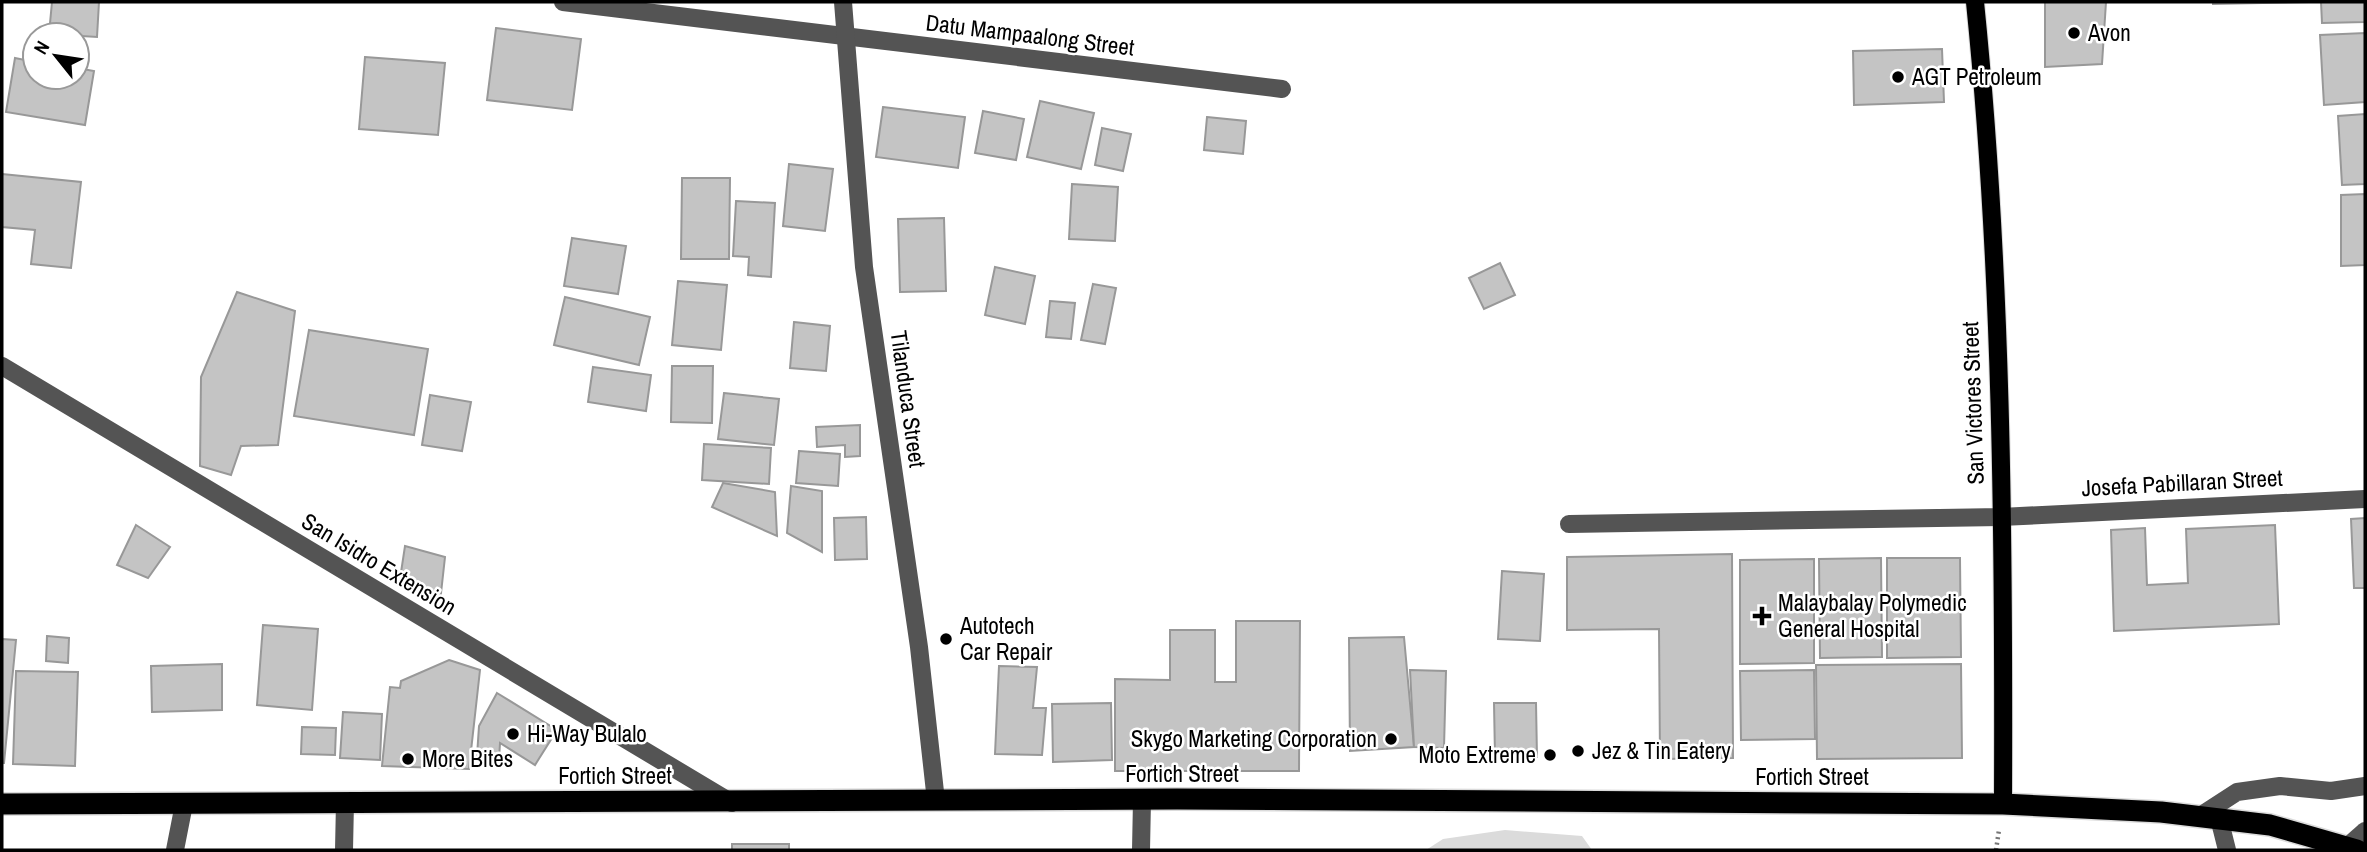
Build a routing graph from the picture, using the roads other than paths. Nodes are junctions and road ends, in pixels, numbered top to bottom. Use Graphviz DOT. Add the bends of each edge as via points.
graph roads {
  1 [pos="563,2"];
  2 [pos="843,2"];
  3 [pos="1975,2"];
  4 [pos="846,38"];
  5 [pos="1282,89"];
  6 [pos="2,366"];
  7 [pos="2365,499"];
  8 [pos="2001,517"];
  9 [pos="1569,524"];
  10 [pos="2365,786"];
  11 [pos="1142,800"];
  12 [pos="936,801"];
  13 [pos="345,802"];
  14 [pos="732,803"];
  15 [pos="2,804"];
  16 [pos="184,804"];
  17 [pos="2003,804"];
  18 [pos="2210,817"];
  19 [pos="2365,831"];
  20 [pos="2352,848"];
  21 [pos="175,850"];
  22 [pos="344,850"];
  23 [pos="1141,850"];
  24 [pos="2227,850"];
  1 -- 4 [label="street, Datu Mampaalong Street"];
  2 -- 4 [label="street, Tilanduca Street"];
  3 -- 8 [label="main road, San Victores Street" via="1986,115"];
  4 -- 5 [label="street, Datu Mampaalong Street"];
  4 -- 12 [label="street, Tilanduca Street" via="864,267 919,648"];
  6 -- 14 [label="street, San Isidro Extension"];
  7 -- 8 [label="street, Josefa Pabillaran Street"];
  8 -- 9 [label="street, Josefa Pabillaran Street"];
  8 -- 17 [label="main road, San Victores Street"];
  10 -- 18 [label="street" via="2331,791 2280,786 2237,792"];
  11 -- 12 [label="highway, Fortich Street"];
  11 -- 17 [label="highway, Fortich Street"];
  11 -- 23 [label="street"];
  12 -- 14 [label="highway, Fortich Street"];
  13 -- 14 [label="highway, Fortich Street"];
  13 -- 16 [label="highway, Fortich Street"];
  13 -- 22 [label="street"];
  15 -- 16 [label="highway, Fortich Street"];
  16 -- 21 [label="street"];
  17 -- 18 [label="highway, Fortich Street"];
  18 -- 20 [label="highway, Fortich Street" via="2270,825"];
  18 -- 24 [label="street"];
  19 -- 20 [label="street"];
}
